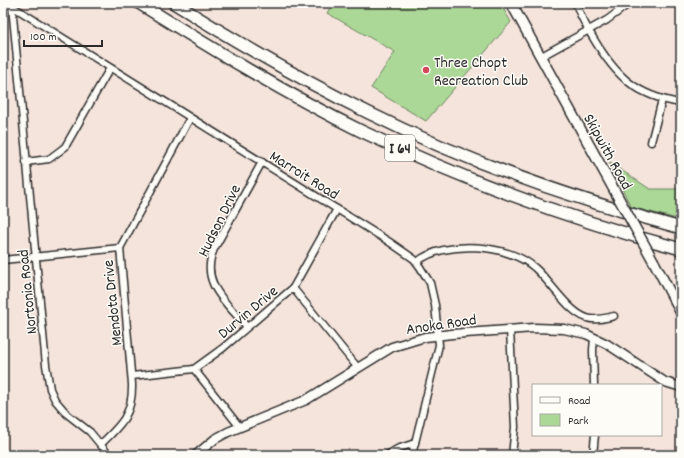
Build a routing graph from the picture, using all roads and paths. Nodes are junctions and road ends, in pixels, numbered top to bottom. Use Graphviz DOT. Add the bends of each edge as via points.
graph roads {
  1 [pos="139,3"];
  2 [pos="174,3"];
  3 [pos="511,3"];
  4 [pos="576,3"];
  5 [pos="630,3"];
  6 [pos="9,5"];
  7 [pos="589,30"];
  8 [pos="540,56"];
  9 [pos="110,68"];
  10 [pos="662,100"];
  11 [pos="681,103"];
  12 [pos="190,118"];
  13 [pos="650,142"];
  14 [pos="26,162"];
  15 [pos="262,162"];
  16 [pos="337,209"];
  17 [pos="681,228"];
  18 [pos="120,248"];
  19 [pos="681,249"];
  20 [pos="36,257"];
  21 [pos="3,260"];
  22 [pos="417,262"];
  23 [pos="294,288"];
  24 [pos="681,313"];
  25 [pos="614,316"];
  26 [pos="247,327"];
  27 [pos="510,330"];
  28 [pos="437,335"];
  29 [pos="594,338"];
  30 [pos="358,368"];
  31 [pos="194,369"];
  32 [pos="132,376"];
  33 [pos="594,384"];
  34 [pos="681,387"];
  35 [pos="239,426"];
  36 [pos="595,436"];
  37 [pos="415,443"];
  38 [pos="101,444"];
  39 [pos="110,455"];
  40 [pos="196,455"];
  41 [pos="388,455"];
  42 [pos="412,455"];
  43 [pos="512,455"];
  44 [pos="593,455"];
  1 -- 19 [label="highway, I 64" via="265,80 380,140 464,177 521,198 604,227"];
  2 -- 17 [label="highway, I 64" via="286,70 394,125 471,159 548,188 610,209"];
  3 -- 8 [label="main road, Skipwith Road"];
  4 -- 7 [label="street"];
  5 -- 7 [label="street"];
  6 -- 9 [label="street, Marroit Road"];
  6 -- 14 [label="street, Nortonia Road"];
  7 -- 8 [label="street"];
  7 -- 10 [label="street" via="619,75 636,88"];
  8 -- 24 [label="main road, Skipwith Road, bridge"];
  9 -- 12 [label="street, Marroit Road"];
  9 -- 14 [label="street" via="65,147 49,159"];
  10 -- 11 [label="street"];
  10 -- 13 [label="street"];
  12 -- 15 [label="street, Marroit Road"];
  12 -- 18 [label="street, Mendota Drive"];
  14 -- 20 [label="street, Nortonia Road"];
  15 -- 16 [label="street, Marroit Road"];
  15 -- 26 [label="street, Hudson Drive" via="214,249 209,264 213,285"];
  16 -- 22 [label="street, Marroit Road"];
  16 -- 23 [label="street, Durvin Drive"];
  18 -- 20 [label="street"];
  18 -- 32 [label="street, Mendota Drive"];
  20 -- 21 [label="street"];
  20 -- 38 [label="street, Nortonia Road" via="50,389 61,408"];
  22 -- 25 [label="street" via="430,254 456,247 514,255 535,268 580,315 592,319"];
  22 -- 28 [label="street, Marroit Road" via="434,295"];
  23 -- 26 [label="street, Durvin Drive"];
  23 -- 30 [label="street"];
  26 -- 31 [label="street, Durvin Drive"];
  27 -- 28 [label="street, Anoka Road"];
  27 -- 29 [label="street, Anoka Road" via="564,329"];
  27 -- 43 [label="street" via="515,427"];
  28 -- 30 [label="street, Anoka Road" via="403,342 385,350"];
  28 -- 37 [label="street, Marroit Road" via="439,345"];
  29 -- 33 [label="street"];
  29 -- 34 [label="street, Anoka Road" via="664,382"];
  30 -- 35 [label="street, Anoka Road" via="306,400"];
  31 -- 32 [label="street"];
  31 -- 35 [label="street"];
  32 -- 38 [label="street, Mendota Drive" via="132,400 128,413"];
  35 -- 40 [label="street, Anoka Road" via="215,439"];
  36 -- 44 [label="street"];
  37 -- 41 [label="street"];
  37 -- 42 [label="street, Marroit Road"];
  38 -- 39 [label="street, Nortonia Road"];
}
